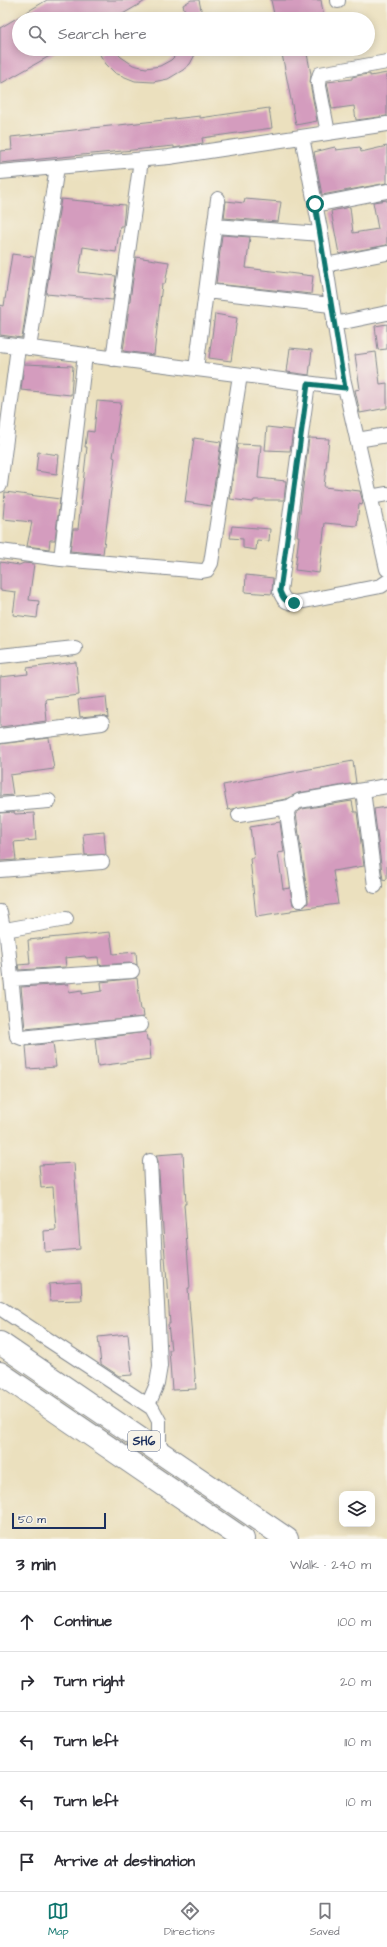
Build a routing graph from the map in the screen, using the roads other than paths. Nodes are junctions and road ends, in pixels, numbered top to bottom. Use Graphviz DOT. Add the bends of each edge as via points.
graph roads {
  1 [pos="387,62"];
  2 [pos="387,124"];
  3 [pos="328,133"];
  4 [pos="302,137"];
  5 [pos="141,160"];
  6 [pos="57,167"];
  7 [pos="0,172"];
  8 [pos="387,191"];
  9 [pos="218,199"];
  10 [pos="315,204"];
  11 [pos="215,226"];
  12 [pos="321,234"];
  13 [pos="387,253"];
  14 [pos="325,265"];
  15 [pos="206,291"];
  16 [pos="331,305"];
  17 [pos="387,314"];
  18 [pos="334,324"];
  19 [pos="0,344"];
  20 [pos="23,347"];
  21 [pos="85,355"];
  22 [pos="113,359"];
  23 [pos="196,369"];
  24 [pos="240,375"];
  25 [pos="308,384"];
  26 [pos="345,388"];
  27 [pos="387,435"];
  28 [pos="357,440"];
  29 [pos="0,486"];
  30 [pos="387,494"];
  31 [pos="370,497"];
  32 [pos="0,551"];
  33 [pos="385,551"];
  34 [pos="61,559"];
  35 [pos="387,569"];
  36 [pos="387,582"];
  37 [pos="75,648"];
  38 [pos="0,656"];
  39 [pos="102,723"];
  40 [pos="0,736"];
  41 [pos="387,786"];
  42 [pos="363,790"];
  43 [pos="49,800"];
  44 [pos="0,805"];
  45 [pos="289,807"];
  46 [pos="239,815"];
  47 [pos="102,862"];
  48 [pos="0,870"];
  49 [pos="375,886"];
  50 [pos="300,900"];
  51 [pos="0,912"];
  52 [pos="66,919"];
  53 [pos="5,930"];
  54 [pos="132,971"];
  55 [pos="11,979"];
  56 [pos="141,1025"];
  57 [pos="150,1161"];
  58 [pos="0,1308"];
  59 [pos="0,1344"];
  60 [pos="0,1373"];
  61 [pos="148,1405"];
  62 [pos="159,1452"];
  63 [pos="243,1539"];
  64 [pos="287,1539"];
  1 -- 3 [label="street" via="320,74 318,81"];
  2 -- 3 [label="street"];
  3 -- 4 [label="street"];
  4 -- 5 [label="street"];
  4 -- 10 [label="street"];
  5 -- 6 [label="street"];
  5 -- 22 [label="street"];
  6 -- 7 [label="street"];
  6 -- 20 [label="street"];
  8 -- 10 [label="street"];
  9 -- 11 [label="street"];
  10 -- 12 [label="street"];
  11 -- 12 [label="street"];
  11 -- 15 [label="street"];
  12 -- 14 [label="street"];
  13 -- 14 [label="street"];
  14 -- 16 [label="street"];
  15 -- 16 [label="street"];
  15 -- 23 [label="street"];
  16 -- 18 [label="street"];
  17 -- 18 [label="street"];
  18 -- 26 [label="street"];
  19 -- 20 [label="street"];
  20 -- 21 [label="street"];
  20 -- 29 [label="street"];
  21 -- 22 [label="street"];
  21 -- 34 [label="street"];
  22 -- 23 [label="street"];
  23 -- 24 [label="street"];
  24 -- 25 [label="street"];
  24 -- 34 [label="street" via="210,567 202,571"];
  25 -- 26 [label="street"];
  25 -- 36 [label="street" via="280,591 282,598 294,603 381,586"];
  26 -- 28 [label="street"];
  27 -- 28 [label="street"];
  28 -- 31 [label="street"];
  30 -- 31 [label="street"];
  31 -- 33 [label="street"];
  32 -- 34 [label="street"];
  33 -- 35 [label="street"];
  37 -- 38 [label="street"];
  39 -- 40 [label="street"];
  41 -- 42 [label="street"];
  42 -- 45 [label="street" via="299,801"];
  42 -- 49 [label="street"];
  43 -- 44 [label="street"];
  45 -- 46 [label="street"];
  45 -- 50 [label="street" via="287,813"];
  47 -- 48 [label="street"];
  51 -- 53 [label="street"];
  52 -- 53 [label="street"];
  53 -- 55 [label="street" via="8,936"];
  54 -- 55 [label="street"];
  55 -- 56 [label="street" via="16,1034 19,1038"];
  57 -- 61 [label="street" via="160,1366 157,1384"];
  58 -- 61 [label="street"];
  59 -- 62 [label="main road, SH6"];
  60 -- 63 [label="main road, SH6"];
  61 -- 62 [label="street" via="159,1420"];
  62 -- 64 [label="main road, SH6"];
}
